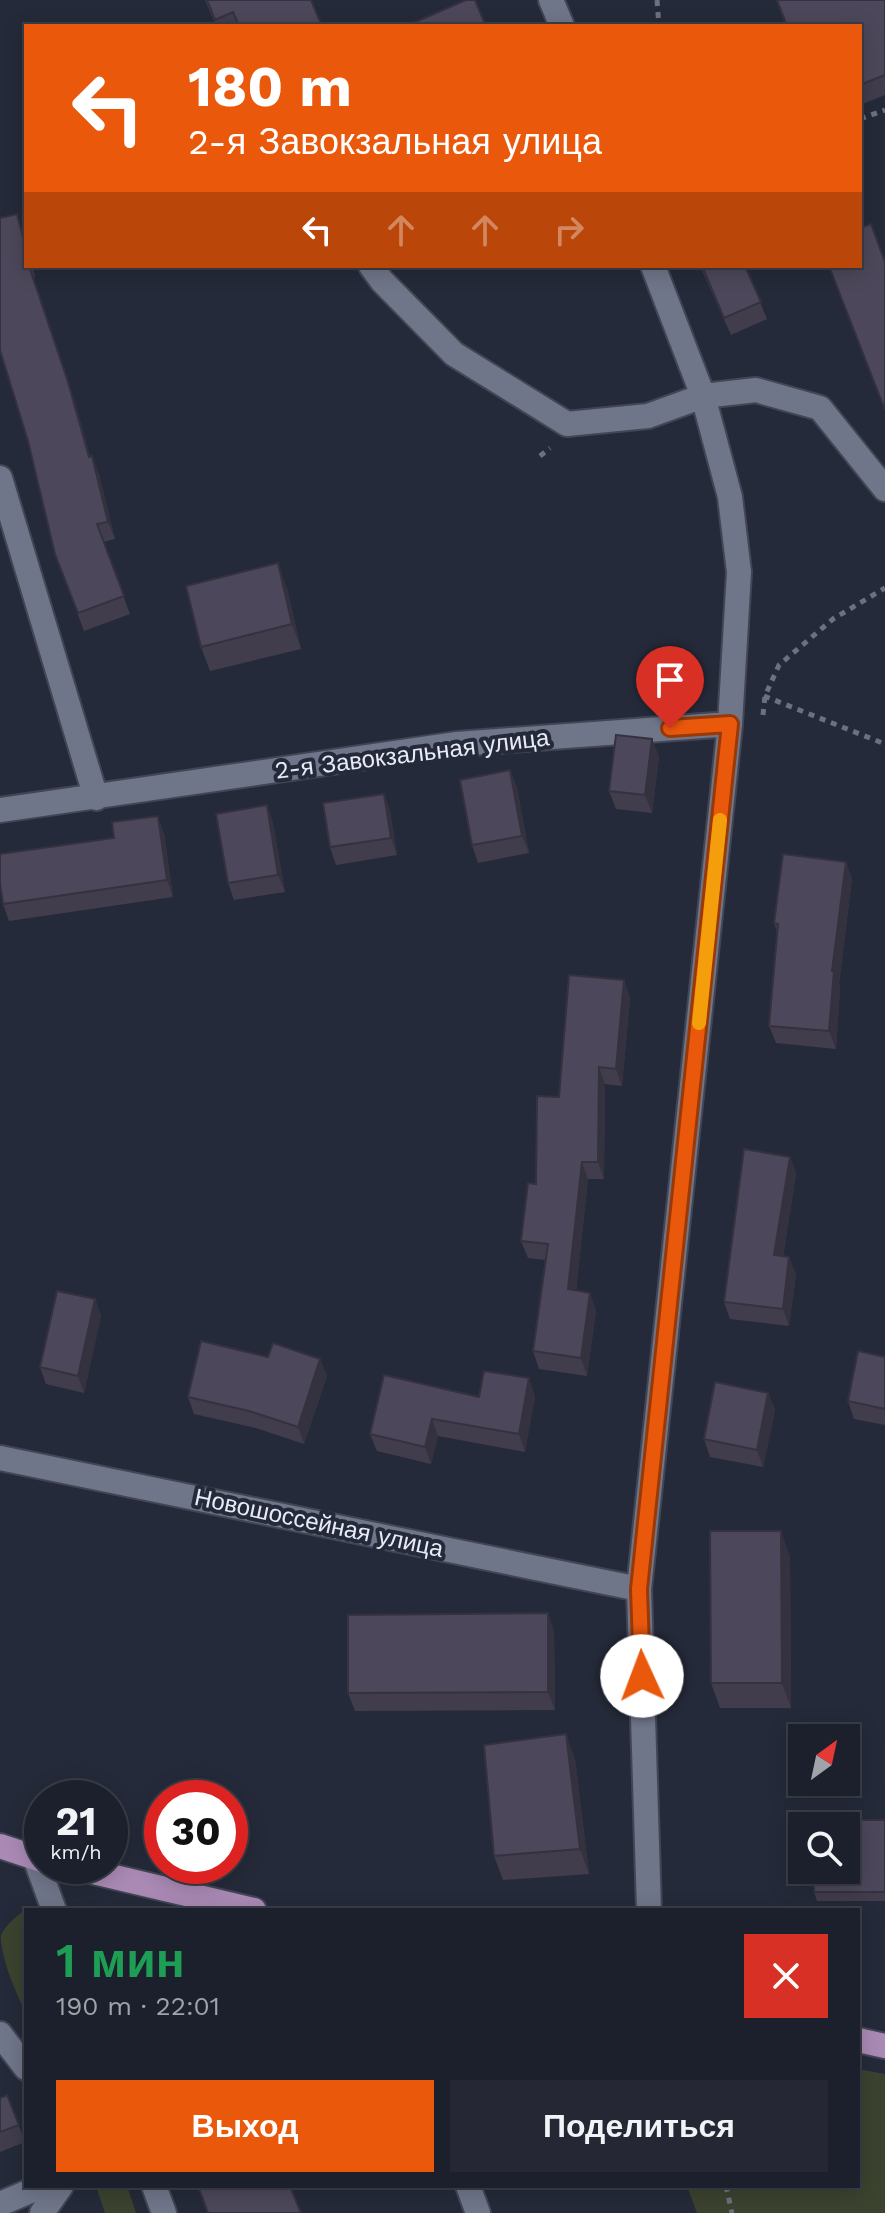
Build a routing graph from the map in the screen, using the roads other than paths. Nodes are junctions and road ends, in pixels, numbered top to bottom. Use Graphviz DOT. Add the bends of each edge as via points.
graph roads {
  1 [pos="551,0"];
  2 [pos="561,24"];
  3 [pos="372,268"];
  4 [pos="654,268"];
  5 [pos="703,396"];
  6 [pos="0,478"];
  7 [pos="885,489"];
  8 [pos="730,724"];
  9 [pos="96,798"];
  10 [pos="0,810"];
  11 [pos="0,1458"];
  12 [pos="639,1589"];
  13 [pos="0,1846"];
  14 [pos="24,1854"];
  15 [pos="128,1880"];
  16 [pos="46,1884"];
  17 [pos="53,1908"];
  18 [pos="246,1908"];
  19 [pos="649,1908"];
  20 [pos="0,2034"];
  21 [pos="860,2040"];
  22 [pos="885,2046"];
  23 [pos="24,2065"];
  24 [pos="37,2188"];
  25 [pos="60,2188"];
  26 [pos="155,2188"];
  27 [pos="469,2188"];
  28 [pos="0,2204"];
  29 [pos="42,2213"];
  30 [pos="164,2213"];
  31 [pos="478,2213"];
  1 -- 2 [label="street"];
  3 -- 5 [label="street" via="454,354 567,424 648,416"];
  4 -- 5 [label="street"];
  5 -- 7 [label="street" via="756,390 820,408"];
  5 -- 8 [label="street" via="730,497 739,572"];
  6 -- 9 [label="street"];
  8 -- 9 [label="street, 2-я Завокзальная улица" via="457,744"];
  8 -- 12 [label="street"];
  9 -- 10 [label="street, 2-я Завокзальная улица"];
  11 -- 12 [label="street, Новошоссейная улица"];
  12 -- 19 [label="street"];
  13 -- 14 [label="main road"];
  15 -- 18 [label="main road"];
  16 -- 17 [label="street"];
  20 -- 23 [label="street"];
  21 -- 22 [label="main road"];
  24 -- 28 [label="street"];
  25 -- 29 [label="street"];
  26 -- 30 [label="street"];
  27 -- 31 [label="street"];
}
